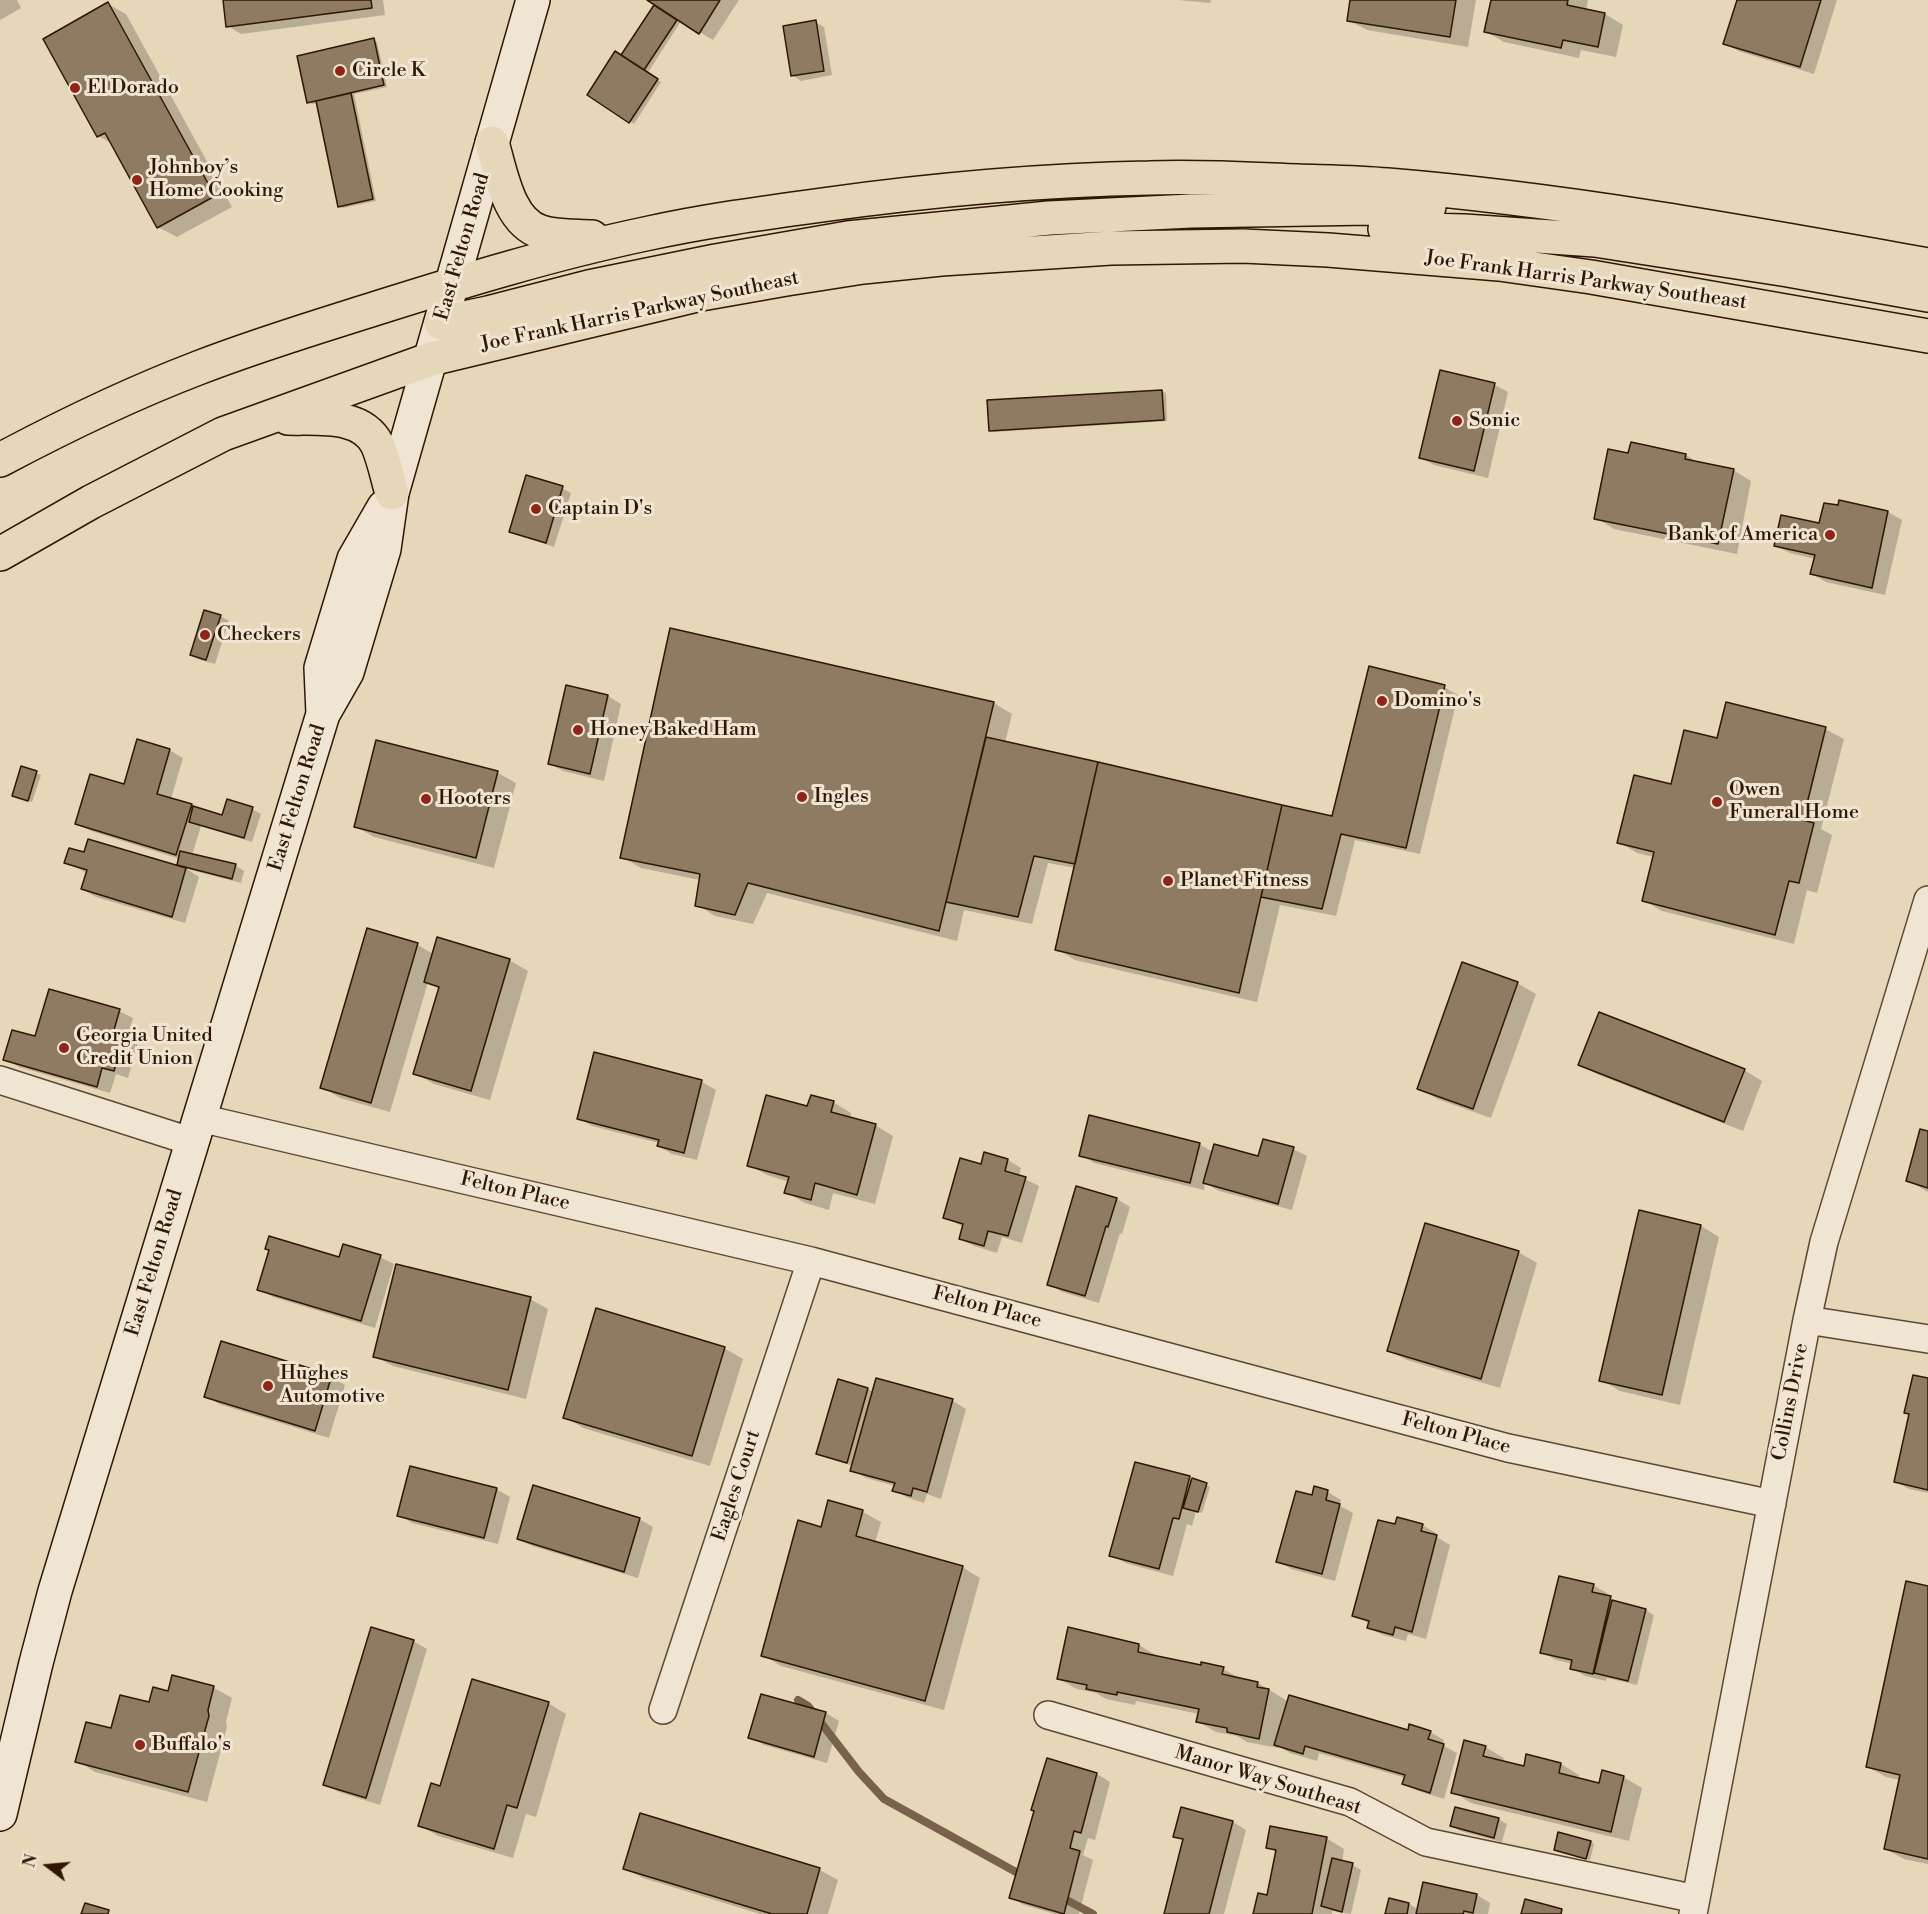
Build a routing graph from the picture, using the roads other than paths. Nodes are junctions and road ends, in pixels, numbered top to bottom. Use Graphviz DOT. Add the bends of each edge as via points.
graph roads {
  1 [pos="533,0"];
  2 [pos="492,143"];
  3 [pos="1450,191"];
  4 [pos="621,240"];
  5 [pos="1288,248"];
  6 [pos="1928,265"];
  7 [pos="452,284"];
  8 [pos="1928,295"];
  9 [pos="441,323"];
  10 [pos="1925,337"];
  11 [pos="431,359"];
  12 [pos="272,417"];
  13 [pos="0,460"];
  14 [pos="392,493"];
  15 [pos="0,554"];
  16 [pos="1928,900"];
  17 [pos="0,1080"];
  18 [pos="197,1130"];
  19 [pos="811,1261"];
  20 [pos="1807,1320"];
  21 [pos="1928,1339"];
  22 [pos="1772,1504"];
  23 [pos="663,1710"];
  24 [pos="1048,1715"];
  25 [pos="0,1814"];
  26 [pos="1695,1906"];
  1 -- 2 [label="street, East Felton Road"];
  2 -- 4 [label="main road" via="512,204 528,225 553,235"];
  2 -- 7 [label="street, East Felton Road"];
  3 -- 4 [label="main road" via="1384,184 1235,178 1150,177 1010,185 896,194"];
  3 -- 6 [label="main road" via="1714,227"];
  3 -- 9 [label="main road" via="1439,207 1049,218 848,238 601,284"];
  4 -- 7 [label="main road"];
  5 -- 8 [label="main road" via="1325,234 1357,229 1532,234 1637,245"];
  5 -- 10 [label="main road, Joe Frank Harris Parkway Southeast" via="1499,264 1684,292"];
  5 -- 11 [label="main road, Joe Frank Harris Parkway Southeast" via="1026,252 862,267 701,294"];
  7 -- 9 [label="street, East Felton Road"];
  7 -- 13 [label="main road" via="197,368"];
  9 -- 11 [label="street, East Felton Road"];
  11 -- 12 [label="main road, Joe Frank Harris Parkway Southeast"];
  11 -- 14 [label="street, East Felton Road"];
  12 -- 14 [label="main road" via="334,420 363,427 378,446"];
  12 -- 15 [label="main road, Joe Frank Harris Parkway Southeast" via="223,434"];
  14 -- 18 [label="street, East Felton Road" via="354,559 321,668 323,714"];
  16 -- 20 [label="street, Collins Drive" via="1824,1242"];
  17 -- 18 [label="street, Felton Place"];
  18 -- 19 [label="street, Felton Place"];
  18 -- 25 [label="street, East Felton Road" via="55,1591"];
  19 -- 22 [label="street, Felton Place" via="1508,1448"];
  19 -- 23 [label="street, Eagles Court"];
  20 -- 21 [label="street"];
  20 -- 22 [label="street, Collins Drive"];
  22 -- 26 [label="street, Collins Drive"];
  24 -- 26 [label="street, Manor Way Southeast" via="1350,1802 1426,1842"];
}
